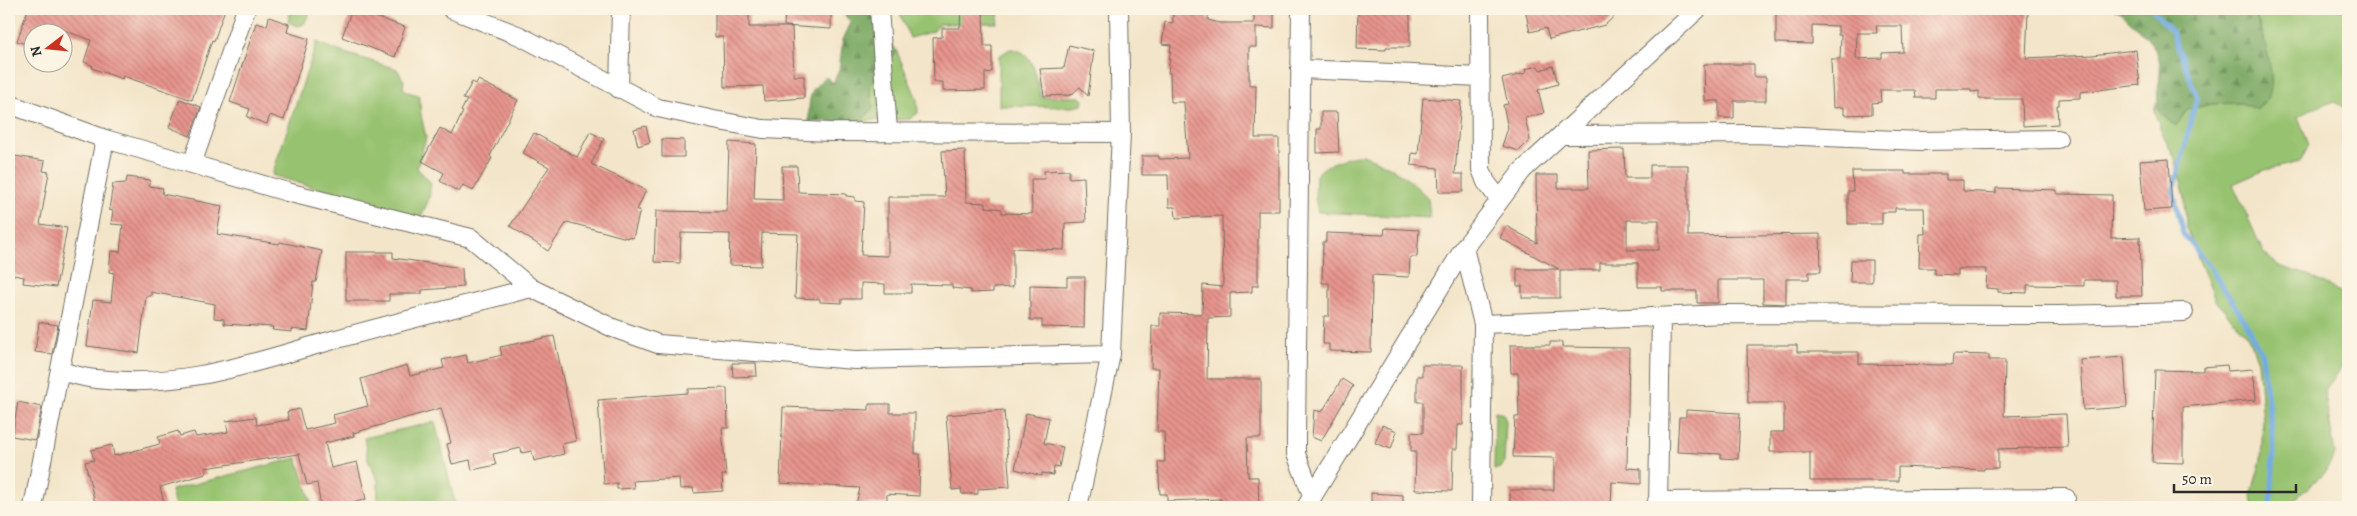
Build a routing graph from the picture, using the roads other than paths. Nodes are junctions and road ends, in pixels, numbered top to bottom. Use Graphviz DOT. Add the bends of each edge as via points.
graph roads {
  1 [pos="246,9"];
  2 [pos="451,9"];
  3 [pos="621,9"];
  4 [pos="879,9"];
  5 [pos="1119,9"];
  6 [pos="1301,9"];
  7 [pos="1480,9"];
  8 [pos="1698,9"];
  9 [pos="1300,69"];
  10 [pos="1481,77"];
  11 [pos="619,89"];
  12 [pos="9,104"];
  13 [pos="888,131"];
  14 [pos="1121,133"];
  15 [pos="1562,135"];
  16 [pos="105,139"];
  17 [pos="2058,139"];
  18 [pos="192,164"];
  19 [pos="1500,199"];
  20 [pos="1464,248"];
  21 [pos="530,288"];
  22 [pos="2184,312"];
  23 [pos="1661,317"];
  24 [pos="1483,324"];
  25 [pos="1111,354"];
  26 [pos="60,371"];
  27 [pos="2066,498"];
  28 [pos="1309,501"];
  29 [pos="1658,504"];
  30 [pos="33,507"];
  31 [pos="1078,507"];
  32 [pos="1481,507"];
  1 -- 18 [label="street"];
  2 -- 11 [label="street" via="520,36"];
  3 -- 11 [label="street"];
  4 -- 13 [label="street"];
  5 -- 14 [label="street"];
  6 -- 9 [label="street"];
  7 -- 10 [label="street"];
  8 -- 15 [label="street"];
  9 -- 10 [label="street"];
  9 -- 28 [label="street" via="1296,454"];
  10 -- 19 [label="street" via="1481,169 1486,182"];
  11 -- 13 [label="street" via="658,108 763,129"];
  12 -- 16 [label="street"];
  13 -- 14 [label="street"];
  14 -- 25 [label="street"];
  15 -- 17 [label="street" via="1755,134 1921,141"];
  15 -- 19 [label="street" via="1522,172"];
  16 -- 18 [label="street"];
  16 -- 26 [label="street"];
  18 -- 21 [label="street" via="287,192 471,238"];
  19 -- 20 [label="street"];
  20 -- 24 [label="street"];
  20 -- 28 [label="street"];
  21 -- 25 [label="street" via="613,328 658,344 855,360"];
  21 -- 26 [label="street" via="195,378 95,379"];
  22 -- 23 [label="street"];
  23 -- 24 [label="street"];
  23 -- 29 [label="street"];
  24 -- 32 [label="street"];
  25 -- 31 [label="street"];
  26 -- 30 [label="street"];
  27 -- 29 [label="street"];
}
